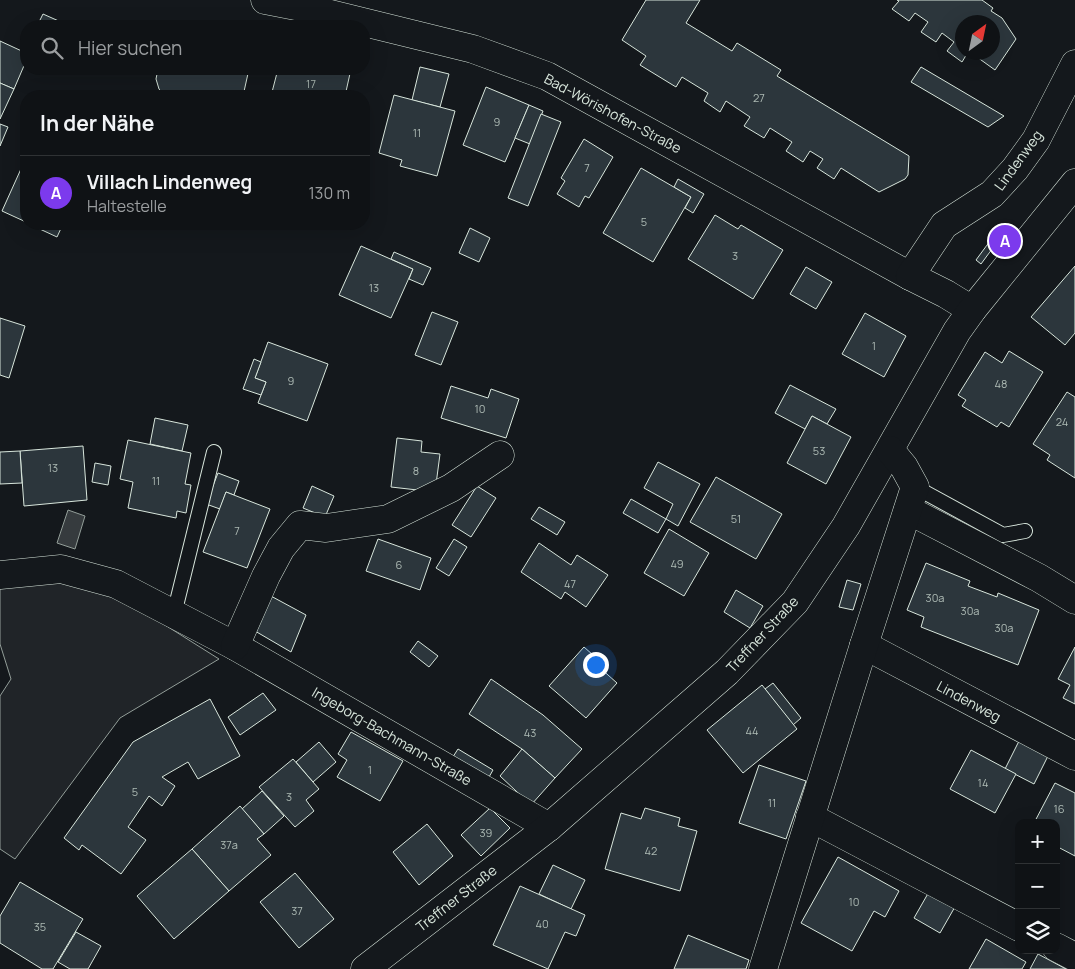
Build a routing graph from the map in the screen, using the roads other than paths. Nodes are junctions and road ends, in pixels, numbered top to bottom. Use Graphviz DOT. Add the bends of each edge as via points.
graph roads {
  1 [pos="264,0"];
  2 [pos="354,20"];
  3 [pos="370,24"];
  4 [pos="1075,64"];
  5 [pos="1075,183"];
  6 [pos="910,276"];
  7 [pos="972,310"];
  8 [pos="890,450"];
  9 [pos="214,452"];
  10 [pos="500,455"];
  11 [pos="911,498"];
  12 [pos="1025,530"];
  13 [pos="0,575"];
  14 [pos="1075,600"];
  15 [pos="174,614"];
  16 [pos="864,645"];
  17 [pos="235,646"];
  18 [pos="1075,756"];
  19 [pos="810,817"];
  20 [pos="549,827"];
  21 [pos="1015,926"];
  22 [pos="1060,950"];
  23 [pos="1075,958"];
  24 [pos="365,969"];
  25 [pos="763,969"];
  1 -- 2 [label="street, Bad-Wörishofen-Straße"];
  3 -- 6 [label="street, Bad-Wörishofen-Straße" via="473,50 548,76"];
  4 -- 6 [label="street, Lindenweg" via="1036,140 1015,169 992,194 944,225"];
  5 -- 7 [label="street, Treffner Straße"];
  6 -- 7 [label="street"];
  7 -- 8 [label="street, Treffner Straße"];
  8 -- 11 [label="street" via="904,467"];
  8 -- 20 [label="street, Treffner Straße" via="846,526 794,602 727,672"];
  9 -- 15 [label="lane"];
  10 -- 17 [label="street" via="451,488 388,519 326,528 300,525 281,548"];
  11 -- 12 [label="lane" via="1003,535"];
  11 -- 14 [label="street"];
  11 -- 16 [label="street"];
  13 -- 15 [label="street, Ingeborg-Bachmann-Straße" via="61,569 116,584"];
  15 -- 17 [label="street, Ingeborg-Bachmann-Straße"];
  16 -- 18 [label="street, Lindenweg"];
  16 -- 19 [label="street"];
  17 -- 20 [label="street, Ingeborg-Bachmann-Straße"];
  19 -- 21 [label="street"];
  19 -- 25 [label="street"];
  20 -- 24 [label="street, Treffner Straße"];
  22 -- 23 [label="street"];
}
